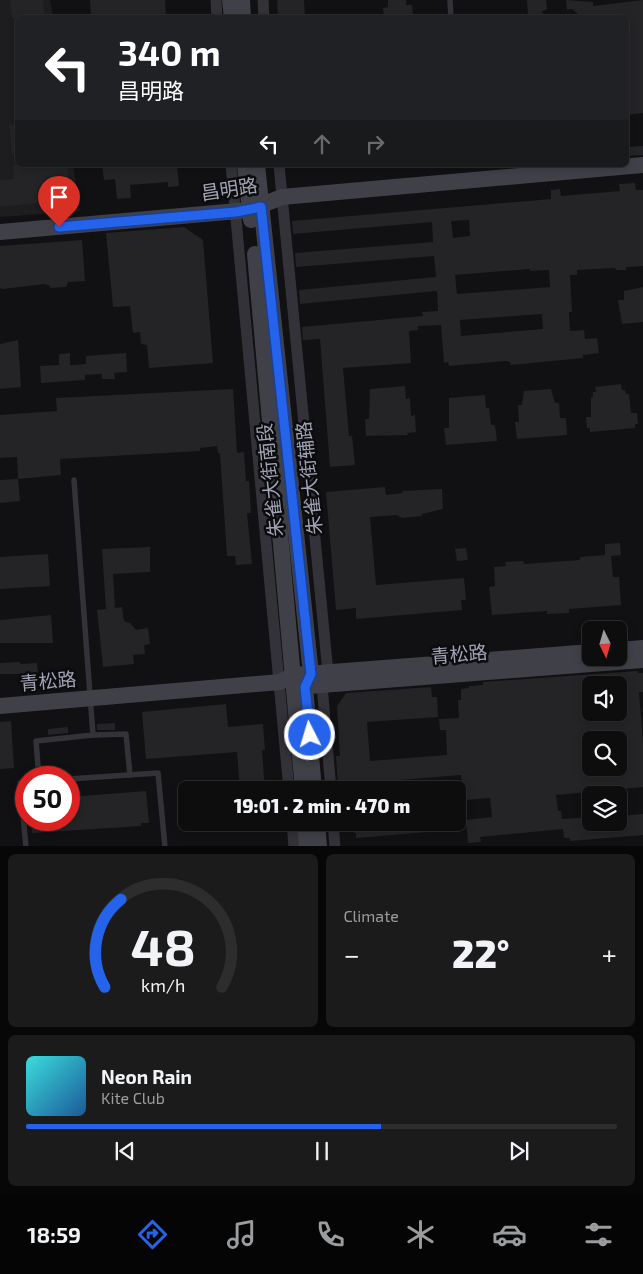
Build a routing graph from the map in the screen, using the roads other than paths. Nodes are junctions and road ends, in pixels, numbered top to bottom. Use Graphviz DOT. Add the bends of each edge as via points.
graph roads {
  1 [pos="216,0"];
  2 [pos="230,0"];
  3 [pos="242,0"];
  4 [pos="263,0"];
  5 [pos="450,0"];
  6 [pos="217,15"];
  7 [pos="232,15"];
  8 [pos="243,15"];
  9 [pos="264,15"];
  10 [pos="451,15"];
  11 [pos="643,165"];
  12 [pos="629,166"];
  13 [pos="232,167"];
  14 [pos="245,167"];
  15 [pos="257,167"];
  16 [pos="278,167"];
  17 [pos="620,167"];
  18 [pos="282,197"];
  19 [pos="248,209"];
  20 [pos="0,232"];
  21 [pos="74,480"];
  22 [pos="643,648"];
  23 [pos="628,649"];
  24 [pos="582,653"];
  25 [pos="643,660"];
  26 [pos="305,680"];
  27 [pos="90,698"];
  28 [pos="0,706"];
  29 [pos="94,735"];
  30 [pos="38,766"];
  31 [pos="130,775"];
  32 [pos="80,778"];
  33 [pos="290,781"];
  34 [pos="303,781"];
  35 [pos="313,781"];
  36 [pos="329,781"];
  37 [pos="25,831"];
  38 [pos="293,831"];
  39 [pos="306,831"];
  40 [pos="318,831"];
  41 [pos="334,831"];
  42 [pos="26,846"];
  43 [pos="165,846"];
  44 [pos="294,846"];
  45 [pos="307,846"];
  46 [pos="319,846"];
  47 [pos="336,846"];
  1 -- 6 [label="street"];
  2 -- 7 [label="main road"];
  3 -- 8 [label="main road"];
  4 -- 9 [label="street"];
  5 -- 10 [label="lane"];
  11 -- 12 [label="main road, 昌明路"];
  13 -- 19 [label="street"];
  14 -- 19 [label="main road, 朱雀大街南段"];
  15 -- 19 [label="main road, 朱雀大街南段"];
  16 -- 18 [label="street, 朱雀大街辅路"];
  17 -- 18 [label="main road, 昌明路"];
  18 -- 19 [label="main road, 昌明路"];
  18 -- 26 [label="street, 朱雀大街辅路"];
  19 -- 20 [label="main road, 昌明路"];
  19 -- 26 [label="main road, 朱雀大街南段"];
  21 -- 27 [label="lane"];
  22 -- 23 [label="main road"];
  24 -- 26 [label="main road, 青松路"];
  25 -- 26 [label="main road, 青松路"];
  26 -- 27 [label="main road, 青松路"];
  26 -- 33 [label="street, 朱雀大街辅路"];
  26 -- 34 [label="main road, 朱雀大街南段"];
  26 -- 35 [label="main road, 朱雀大街南段"];
  26 -- 36 [label="street, 朱雀大街辅路"];
  27 -- 28 [label="main road, 青松路"];
  27 -- 29 [label="lane"];
  29 -- 30 [label="lane" via="36,740"];
  29 -- 31 [label="lane" via="126,734"];
  31 -- 32 [label="lane"];
  31 -- 43 [label="lane" via="158,773"];
  37 -- 42 [label="lane"];
  38 -- 44 [label="street"];
  39 -- 45 [label="main road"];
  40 -- 46 [label="main road"];
  41 -- 47 [label="street"];
}
